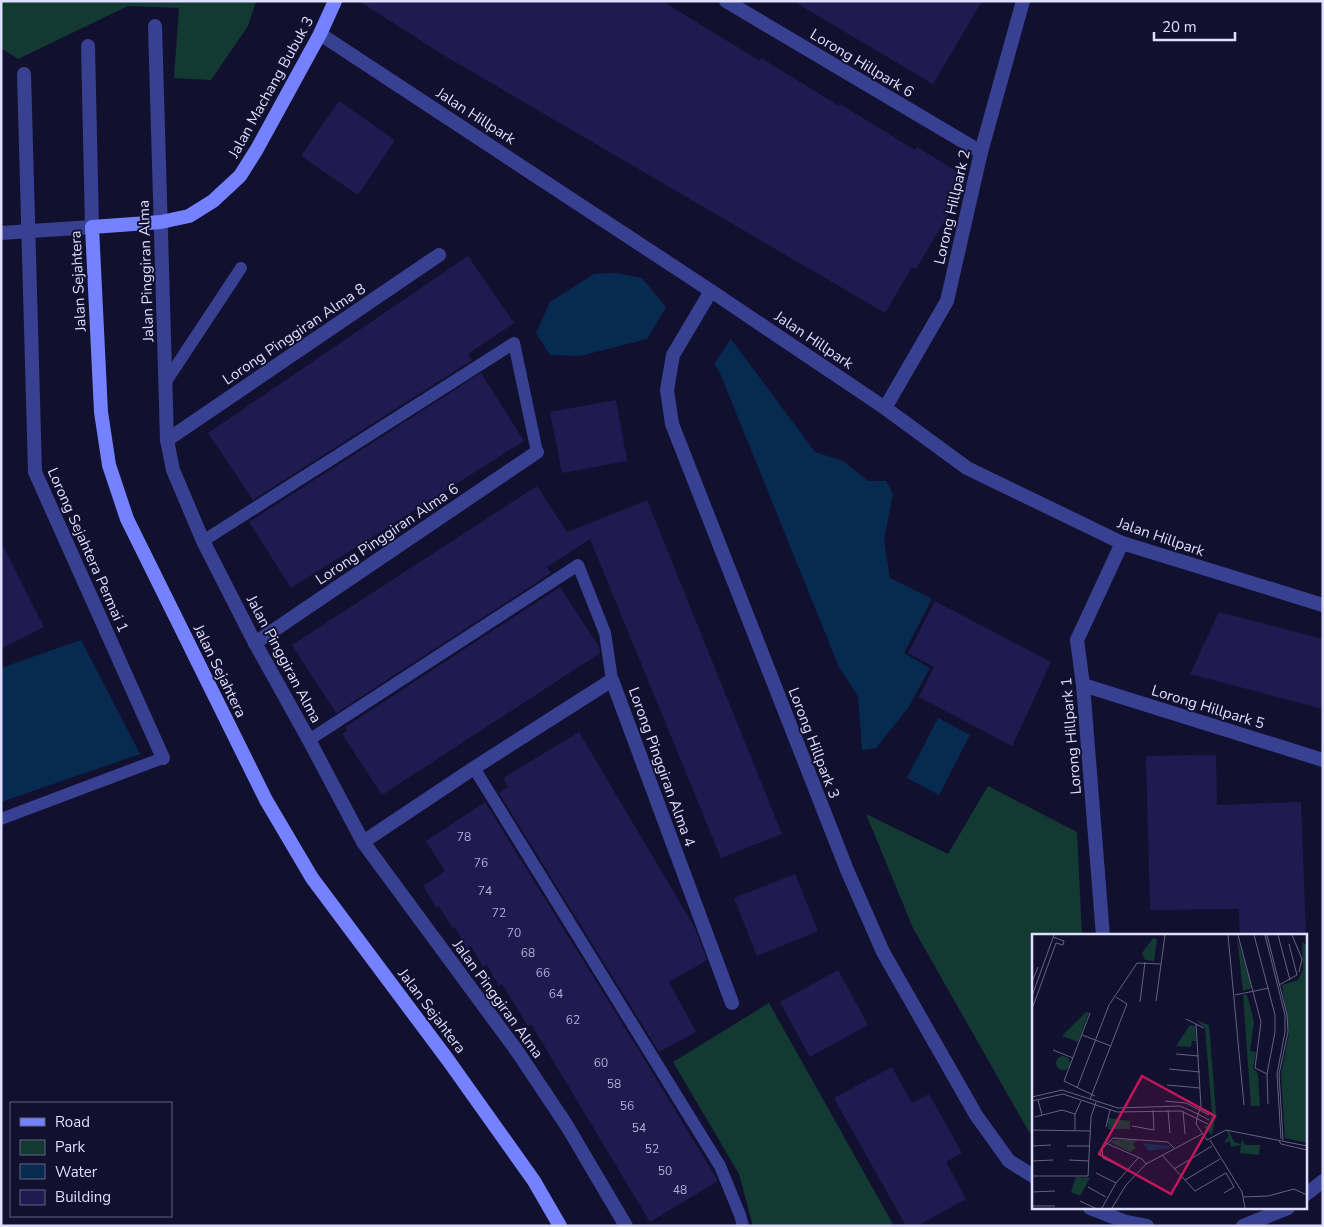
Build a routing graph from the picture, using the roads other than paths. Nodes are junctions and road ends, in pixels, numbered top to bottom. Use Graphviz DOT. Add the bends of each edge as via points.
graph roads {
  1 [pos="335,1"];
  2 [pos="726,1"];
  3 [pos="1023,1"];
  4 [pos="155,26"];
  5 [pos="320,34"];
  6 [pos="88,46"];
  7 [pos="24,74"];
  8 [pos="982,152"];
  9 [pos="161,222"];
  10 [pos="92,228"];
  11 [pos="30,232"];
  12 [pos="1,233"];
  13 [pos="439,255"];
  14 [pos="240,268"];
  15 [pos="711,291"];
  16 [pos="166,383"];
  17 [pos="885,408"];
  18 [pos="167,440"];
  19 [pos="537,452"];
  20 [pos="203,541"];
  21 [pos="1122,543"];
  22 [pos="1323,605"];
  23 [pos="255,644"];
  24 [pos="612,680"];
  25 [pos="1084,685"];
  26 [pos="309,740"];
  27 [pos="163,758"];
  28 [pos="1323,760"];
  29 [pos="474,768"];
  30 [pos="1,819"];
  31 [pos="362,842"];
  32 [pos="1103,934"];
  33 [pos="732,1003"];
  34 [pos="1032,1175"];
  35 [pos="1323,1181"];
  36 [pos="1306,1194"];
  37 [pos="1100,1210"];
  38 [pos="1283,1210"];
  39 [pos="1125,1215"];
  40 [pos="560,1226"];
  41 [pos="626,1226"];
  42 [pos="743,1226"];
  43 [pos="1147,1226"];
  44 [pos="1243,1226"];
  1 -- 5 [label="main road, Jalan Machang Bubuk 3"];
  2 -- 8 [label="street, Lorong Hillpark 6"];
  3 -- 8 [label="street, Lorong Hillpark 2"];
  4 -- 9 [label="street, Jalan Pinggiran Alma"];
  5 -- 9 [label="main road, Jalan Machang Bubuk 3" via="240,176 213,201 189,216"];
  5 -- 15 [label="street, Jalan Hillpark"];
  6 -- 10 [label="street, Jalan Sejahtera"];
  7 -- 11 [label="street, Lorong Sejahtera Permai 1"];
  8 -- 17 [label="street, Lorong Hillpark 2" via="947,301"];
  9 -- 10 [label="main road, Jalan Machang Bubuk 3"];
  9 -- 16 [label="street, Jalan Pinggiran Alma"];
  10 -- 11 [label="street"];
  10 -- 40 [label="main road, Jalan Sejahtera" via="101,412 110,465 126,519 266,800 312,878 448,1060 534,1181"];
  11 -- 12 [label="street"];
  11 -- 27 [label="street, Lorong Sejahtera Permai 1" via="35,472"];
  13 -- 18 [label="street, Lorong Pinggiran Alma 8"];
  14 -- 16 [label="lane"];
  15 -- 17 [label="street, Jalan Hillpark"];
  15 -- 34 [label="street, Lorong Hillpark 3" via="673,355 667,390 672,424 843,861 883,952 976,1115 1009,1160"];
  16 -- 18 [label="street, Jalan Pinggiran Alma"];
  17 -- 21 [label="street, Jalan Hillpark" via="966,468"];
  18 -- 20 [label="street, Jalan Pinggiran Alma" via="173,470"];
  19 -- 20 [label="lane" via="514,344"];
  19 -- 23 [label="street, Lorong Pinggiran Alma 6"];
  20 -- 23 [label="street, Jalan Pinggiran Alma"];
  21 -- 22 [label="street, Jalan Hillpark"];
  21 -- 25 [label="street, Lorong Hillpark 1" via="1077,640"];
  23 -- 26 [label="street, Jalan Pinggiran Alma"];
  24 -- 26 [label="lane" via="605,633 578,565"];
  24 -- 29 [label="street, Lorong Pinggiran Alma 4"];
  24 -- 33 [label="street, Lorong Pinggiran Alma 4"];
  25 -- 28 [label="street, Lorong Hillpark 5"];
  25 -- 32 [label="street, Lorong Hillpark 1"];
  26 -- 31 [label="street, Jalan Pinggiran Alma"];
  27 -- 30 [label="lane"];
  29 -- 31 [label="street, Lorong Pinggiran Alma 4"];
  29 -- 42 [label="lane" via="720,1166"];
  31 -- 41 [label="street, Jalan Pinggiran Alma" via="517,1051 567,1126"];
  35 -- 36 [label="street"];
  37 -- 39 [label="street"];
  38 -- 44 [label="street"];
  39 -- 43 [label="street"];
}
